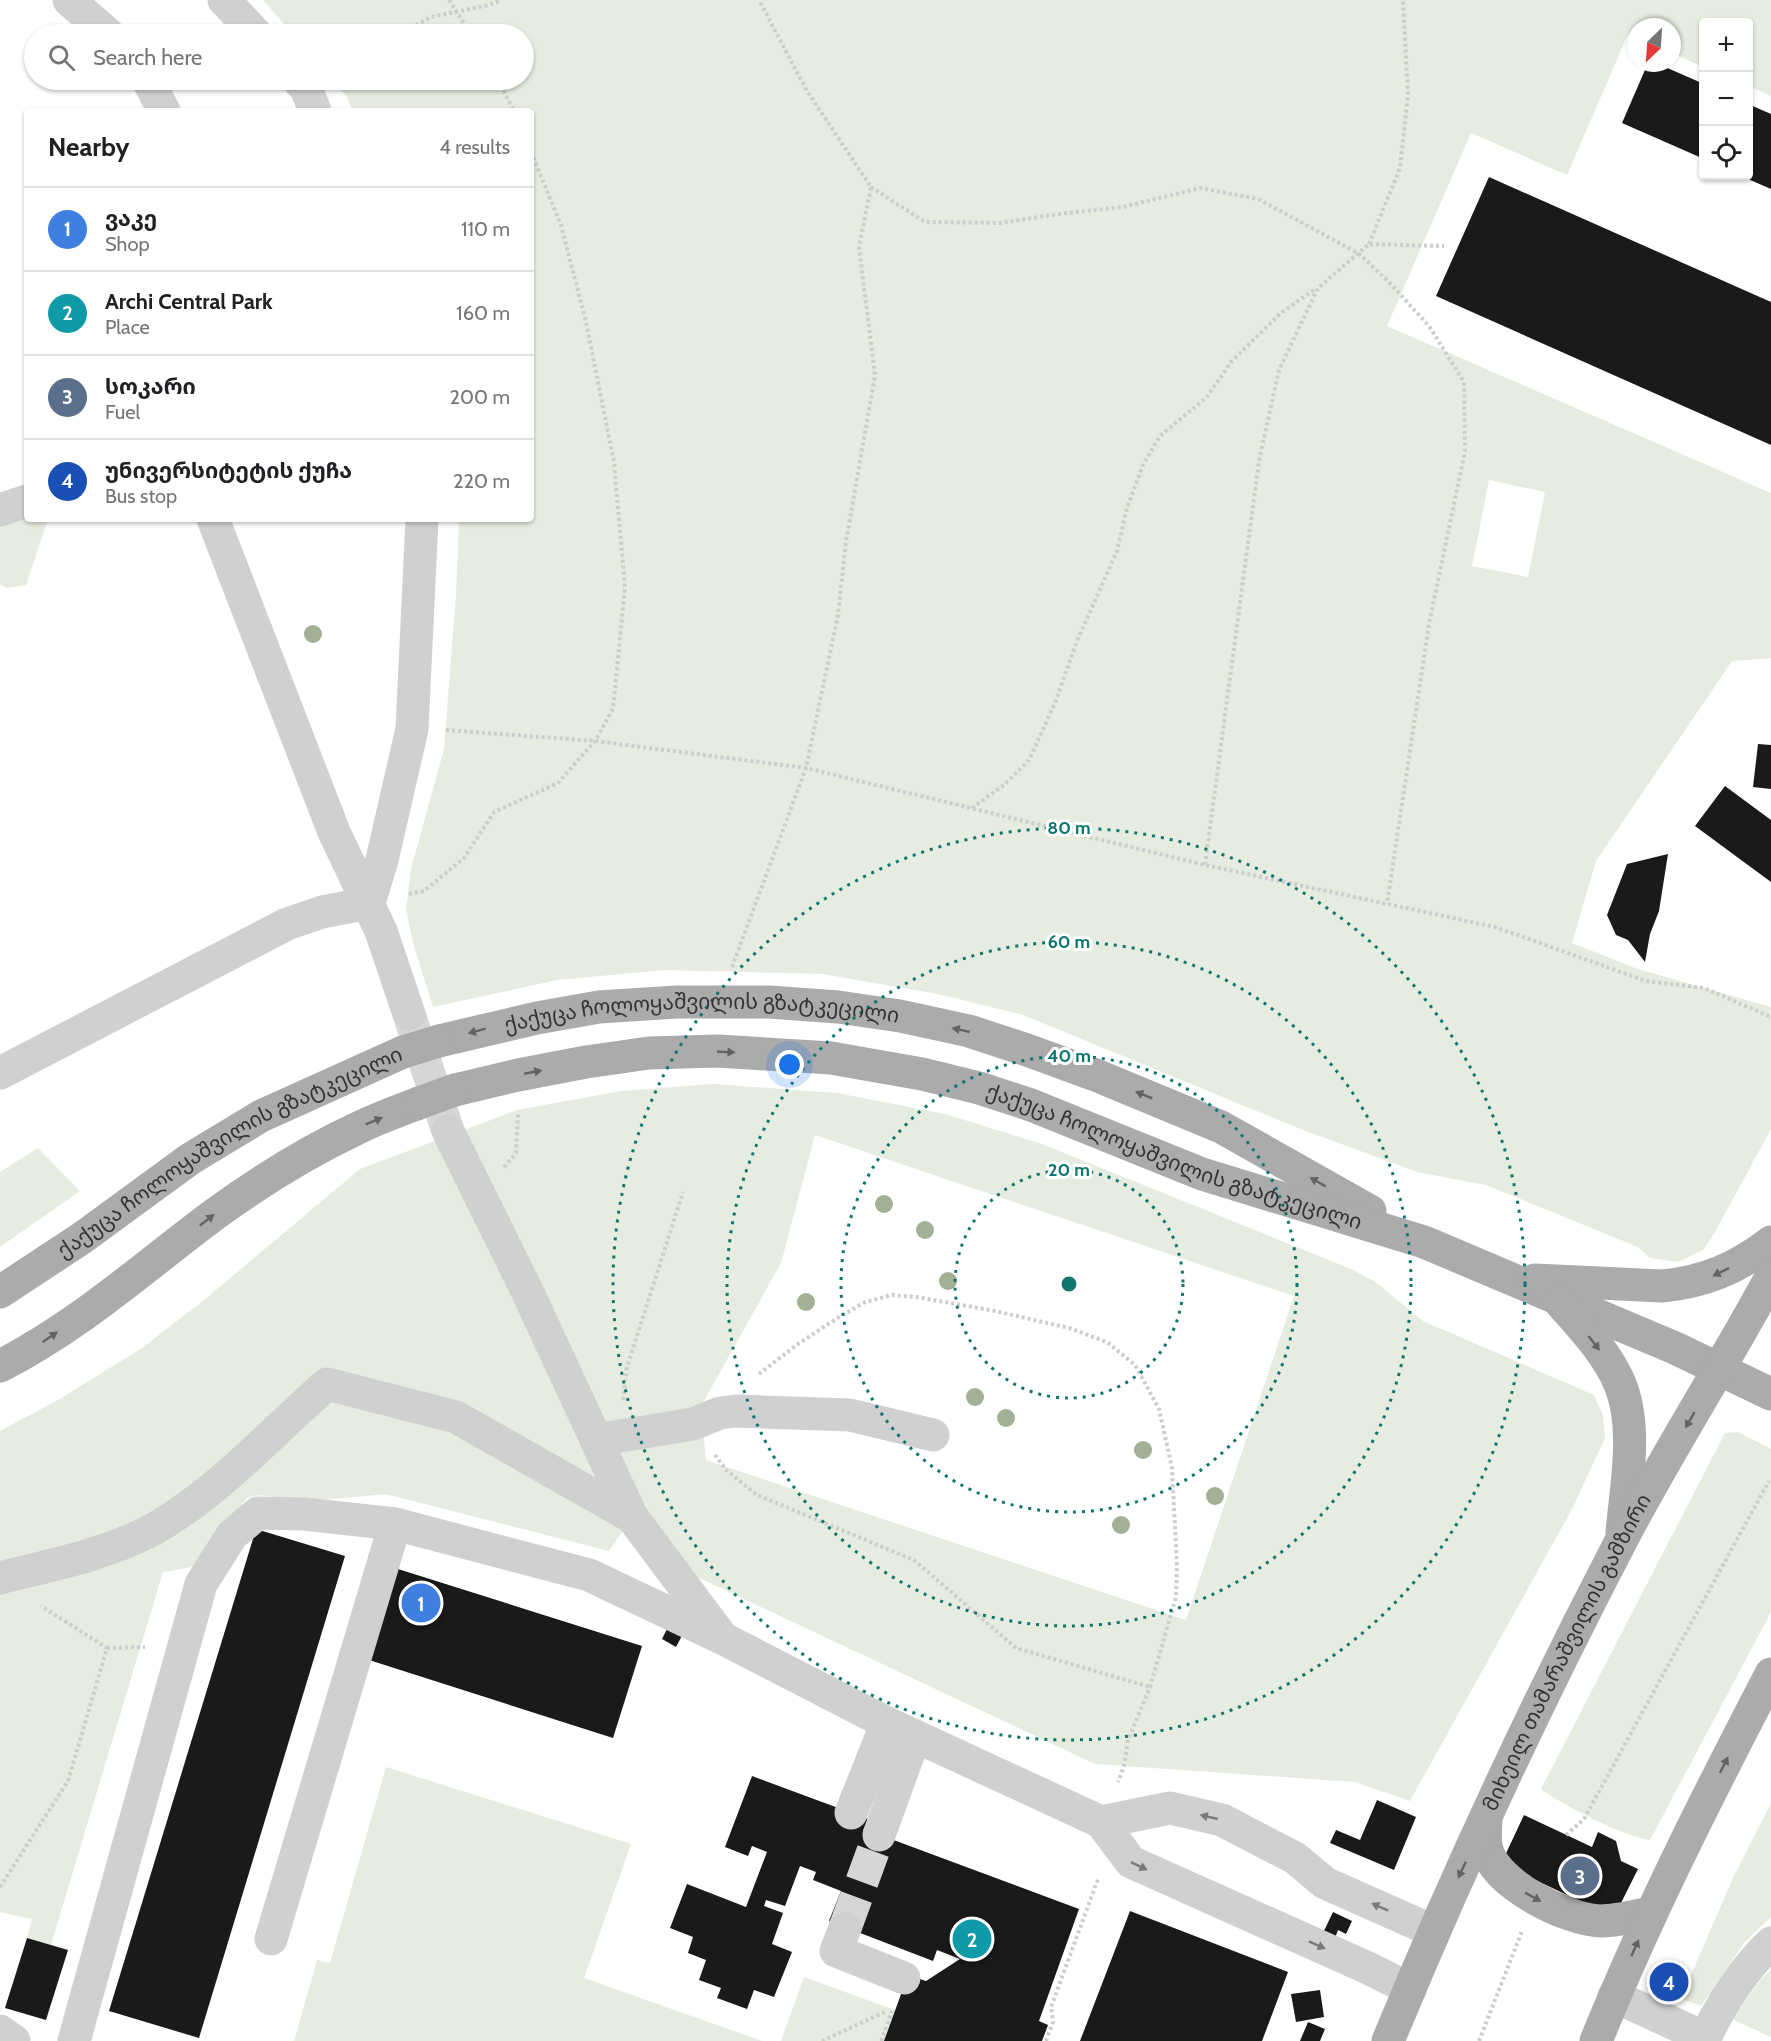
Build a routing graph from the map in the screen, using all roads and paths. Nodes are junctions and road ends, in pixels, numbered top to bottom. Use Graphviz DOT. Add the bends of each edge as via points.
graph roads {
  1 [pos="69,0"];
  2 [pos="224,0"];
  3 [pos="449,0"];
  4 [pos="501,0"];
  5 [pos="759,0"];
  6 [pos="1403,0"];
  7 [pos="457,12"];
  8 [pos="97,24"];
  9 [pos="247,24"];
  10 [pos="418,24"];
  11 [pos="465,24"];
  12 [pos="153,90"];
  13 [pos="307,90"];
  14 [pos="503,90"];
  15 [pos="162,108"];
  16 [pos="314,108"];
  17 [pos="512,108"];
  18 [pos="534,159"];
  19 [pos="871,187"];
  20 [pos="1369,244"];
  21 [pos="1444,246"];
  22 [pos="1359,253"];
  23 [pos="1318,288"];
  24 [pos="24,502"];
  25 [pos="0,510"];
  26 [pos="214,522"];
  27 [pos="422,522"];
  28 [pos="412,729"];
  29 [pos="595,741"];
  30 [pos="806,768"];
  31 [pos="971,808"];
  32 [pos="1205,866"];
  33 [pos="369,903"];
  34 [pos="1387,904"];
  35 [pos="729,976"];
  36 [pos="409,1014"];
  37 [pos="1771,1017"];
  38 [pos="0,1073"];
  39 [pos="518,1111"];
  40 [pos="448,1131"];
  41 [pos="683,1192"];
  42 [pos="481,1195"];
  43 [pos="1424,1242"];
  44 [pos="1771,1242"];
  45 [pos="1771,1277"];
  46 [pos="1512,1279"];
  47 [pos="0,1292"];
  48 [pos="1557,1298"];
  49 [pos="0,1366"];
  50 [pos="1719,1369"];
  51 [pos="1771,1394"];
  52 [pos="707,1418"];
  53 [pos="933,1435"];
  54 [pos="608,1438"];
  55 [pos="1769,1481"];
  56 [pos="632,1517"];
  57 [pos="395,1524"];
  58 [pos="1622,1540"];
  59 [pos="0,1578"];
  60 [pos="38,1604"];
  61 [pos="722,1638"];
  62 [pos="1771,1674"];
  63 [pos="1150,1687"];
  64 [pos="901,1729"];
  65 [pos="1124,1766"];
  66 [pos="851,1813"];
  67 [pos="1486,1817"];
  68 [pos="1101,1822"];
  69 [pos="879,1835"];
  70 [pos="1566,1835"];
  71 [pos="1131,1862"];
  72 [pos="0,1887"];
  73 [pos="1651,1913"];
  74 [pos="845,1928"];
  75 [pos="1522,1930"];
  76 [pos="1433,1931"];
  77 [pos="271,1939"];
  78 [pos="1771,1943"];
  79 [pos="904,1978"];
  80 [pos="1410,1989"];
  81 [pos="1614,1996"];
  82 [pos="0,2031"];
  83 [pos="1705,2039"];
  84 [pos="14,2041"];
  85 [pos="74,2041"];
  86 [pos="822,2041"];
  87 [pos="881,2041"];
  88 [pos="1046,2041"];
  89 [pos="1388,2041"];
  90 [pos="1479,2041"];
  91 [pos="1596,2041"];
  1 -- 8 [label="street"];
  2 -- 9 [label="street"];
  3 -- 7 [label="path"];
  4 -- 7 [label="path"];
  5 -- 19 [label="path" via="807,91"];
  6 -- 20 [label="path" via="1408,95 1400,168"];
  7 -- 10 [label="path"];
  7 -- 11 [label="path"];
  12 -- 15 [label="street"];
  13 -- 16 [label="street"];
  14 -- 17 [label="path"];
  18 -- 29 [label="path" via="561,225 586,322 614,462 625,587 613,709"];
  19 -- 22 [label="path" via="925,222 1000,223 1123,207 1200,188 1258,200"];
  19 -- 30 [label="path" via="859,247 875,375 846,542 838,615"];
  20 -- 21 [label="path"];
  20 -- 22 [label="path"];
  22 -- 23 [label="path"];
  22 -- 34 [label="path" via="1429,326 1464,382 1465,451 1429,624"];
  23 -- 31 [label="path" via="1281,313 1231,362 1207,398 1160,436 1143,465 1127,508 1118,551 1029,759 1004,785"];
  23 -- 32 [label="path" via="1279,370 1259,461"];
  24 -- 25 [label="street"];
  26 -- 33 [label="street" via="334,832"];
  27 -- 28 [label="street"];
  28 -- 29 [label="path"];
  28 -- 33 [label="street"];
  29 -- 30 [label="path"];
  29 -- 33 [label="path" via="558,783 494,812 464,858 424,891"];
  30 -- 31 [label="path"];
  30 -- 35 [label="path"];
  31 -- 32 [label="path"];
  32 -- 34 [label="path"];
  33 -- 36 [label="street"];
  33 -- 38 [label="street" via="287,924"];
  34 -- 37 [label="path" via="1495,927 1646,981 1704,988"];
  39 -- 42 [label="path" via="516,1153"];
  40 -- 42 [label="street"];
  41 -- 54 [label="path"];
  42 -- 54 [label="street"];
  43 -- 46 [label="main road, ქაქუცა ჩოლოყაშვილის გზატკეცილი"];
  43 -- 47 [label="main road, ქაქუცა ჩოლოყაშვილის გზატკეცილი, one-way, bridge" via="1221,1127 1098,1076 969,1031 838,1007 677,1002 599,1007 537,1018 403,1052 261,1116 190,1159"];
  49 -- 43 [label="main road, ქაქუცა ჩოლოყაშვილის გზატკეცილი, one-way, bridge" via="98,1305 269,1177 356,1128 455,1090 649,1053 718,1051 831,1058 922,1074 1031,1104 1202,1174"];
  44 -- 46 [label="main road, one-way" via="1716,1275 1682,1284"];
  45 -- 50 [label="main road, მიხეილ თამარაშვილის გამზირი"];
  46 -- 48 [label="main road, ქაქუცა ჩოლოყაშვილის გზატკეცილი"];
  48 -- 50 [label="main road, ქაქუცა ჩოლოყაშვილის გზატკეცილი"];
  48 -- 58 [label="main road, one-way" via="1606,1359 1626,1405 1630,1437"];
  50 -- 51 [label="main road, ქაქუცა ჩოლოყაშვილის გზატკეცილი"];
  50 -- 58 [label="main road, მიხეილ თამარაშვილის გამზირი, one-way"];
  52 -- 53 [label="street" via="778,1411 850,1415"];
  52 -- 54 [label="street"];
  52 -- 63 [label="path" via="726,1470 757,1495 914,1560 1016,1648"];
  52 -- 63 [label="path" via="798,1344 865,1302 892,1295 995,1311 1070,1328 1107,1342 1136,1365 1160,1410 1172,1468 1176,1597"];
  54 -- 56 [label="street"];
  55 -- 70 [label="path" via="1584,1819"];
  56 -- 59 [label="street" via="456,1417 327,1384 242,1462 186,1508 151,1530 90,1555"];
  56 -- 61 [label="street"];
  57 -- 61 [label="street" via="589,1575"];
  57 -- 77 [label="street"];
  57 -- 85 [label="street" via="258,1513 232,1535 201,1584"];
  58 -- 67 [label="main road, მიხეილ თამარაშვილის გამზირი"];
  60 -- 72 [label="path" via="107,1648 68,1781"];
  61 -- 64 [label="street"];
  73 -- 62 [label="main road, one-way"];
  63 -- 65 [label="path" via="1128,1740"];
  64 -- 66 [label="street"];
  64 -- 68 [label="street"];
  64 -- 69 [label="street"];
  67 -- 73 [label="main road, one-way" via="1487,1849 1496,1868 1511,1884 1536,1899 1601,1921"];
  67 -- 76 [label="main road, მიხეილ თამარაშვილის გამზირი, one-way"];
  68 -- 71 [label="street"];
  76 -- 68 [label="street, one-way" via="1325,1883 1295,1858 1222,1820 1170,1808"];
  71 -- 80 [label="street, one-way"];
  71 -- 88 [label="path" via="1097,1879 1051,2007 1053,2022"];
  81 -- 73 [label="main road, one-way"];
  74 -- 79 [label="street" via="836,1951"];
  75 -- 90 [label="path"];
  76 -- 80 [label="main road, მიხეილ თამარაშვილის გამზირი"];
  78 -- 83 [label="street" via="1727,2000"];
  80 -- 89 [label="main road, მიხეილ თამარაშვილის გამზირი"];
  81 -- 83 [label="street"];
  81 -- 91 [label="main road"];
  82 -- 84 [label="street"];
  86 -- 87 [label="path" via="893,2008"];
}
